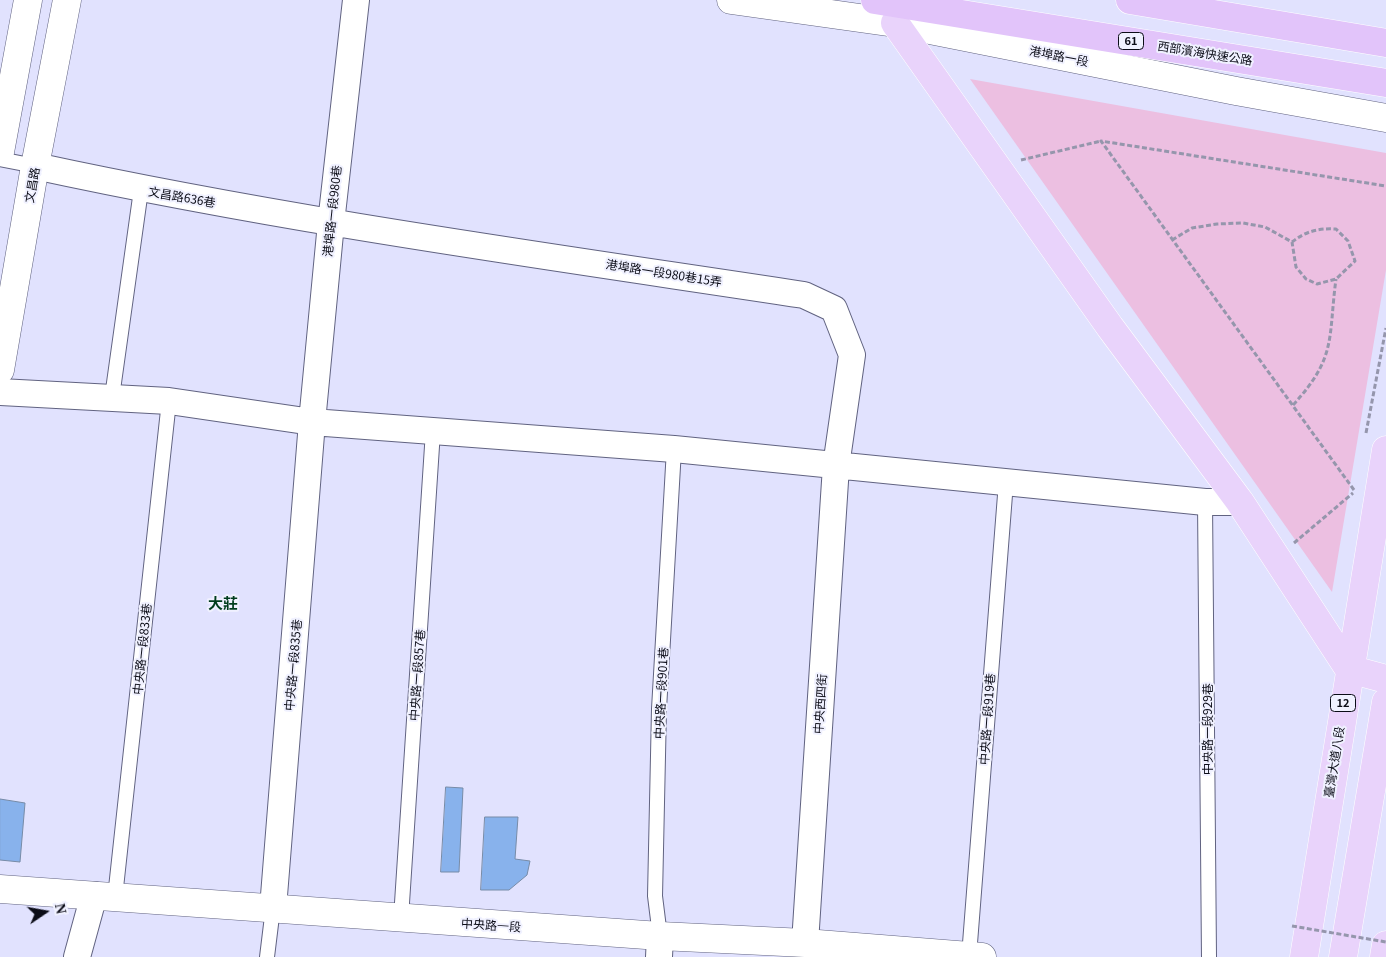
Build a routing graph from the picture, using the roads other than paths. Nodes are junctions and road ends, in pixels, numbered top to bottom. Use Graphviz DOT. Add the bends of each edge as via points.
graph roads {
  1 [pos="28,0"];
  2 [pos="66,0"];
  3 [pos="356,0"];
  4 [pos="731,0"];
  5 [pos="875,0"];
  6 [pos="1130,0"];
  7 [pos="895,23"];
  8 [pos="1386,43"];
  9 [pos="1386,82"];
  10 [pos="1386,118"];
  11 [pos="0,152"];
  12 [pos="0,159"];
  13 [pos="34,166"];
  14 [pos="141,190"];
  15 [pos="331,223"];
  16 [pos="0,370"];
  17 [pos="0,392"];
  18 [pos="112,397"];
  19 [pos="169,401"];
  20 [pos="312,422"];
  21 [pos="433,431"];
  22 [pos="1376,442"];
  23 [pos="674,449"];
  24 [pos="836,466"];
  25 [pos="1006,482"];
  26 [pos="1205,502"];
  27 [pos="1240,502"];
  28 [pos="1349,669"];
  29 [pos="1386,679"];
  30 [pos="1386,702"];
  31 [pos="0,890"];
  32 [pos="105,896"];
  33 [pos="273,908"];
  34 [pos="401,918"];
  35 [pos="805,943"];
  36 [pos="1386,945"];
  37 [pos="659,947"];
  38 [pos="969,956"];
  39 [pos="77,957"];
  40 [pos="267,957"];
  41 [pos="982,957"];
  42 [pos="1209,957"];
  43 [pos="1304,957"];
  44 [pos="1343,957"];
  45 [pos="1384,957"];
  1 -- 11 [label="street"];
  2 -- 13 [label="street, 文昌路"];
  3 -- 15 [label="street, 港埠路一段980巷"];
  4 -- 7 [label="street, 港埠路一段"];
  5 -- 9 [label="highway, 西部濱海快速公路 / 61"];
  6 -- 8 [label="highway"];
  7 -- 10 [label="street, 港埠路一段"];
  7 -- 27 [label="main road" via="1110,327"];
  12 -- 13 [label="lane"];
  13 -- 14 [label="street, 文昌路636巷"];
  13 -- 16 [label="street, 文昌路"];
  14 -- 15 [label="street, 文昌路636巷"];
  14 -- 18 [label="lane"];
  15 -- 20 [label="street, 港埠路一段980巷"];
  15 -- 24 [label="street, 港埠路一段980巷15弄" via="804,295 834,309 852,355"];
  17 -- 18 [label="street"];
  18 -- 19 [label="street"];
  19 -- 20 [label="street"];
  19 -- 32 [label="lane, 中央路一段833巷"];
  20 -- 21 [label="street"];
  20 -- 33 [label="street, 中央路一段835巷"];
  21 -- 23 [label="street"];
  21 -- 34 [label="lane, 中央路一段857巷"];
  22 -- 28 [label="main road, 臺灣大道八段 / 12"];
  23 -- 24 [label="street"];
  23 -- 37 [label="lane, 中央路一段901巷" via="659,709 655,896"];
  24 -- 25 [label="street"];
  24 -- 35 [label="street, 中央西四街"];
  25 -- 26 [label="street"];
  25 -- 38 [label="lane, 中央路一段919巷"];
  26 -- 27 [label="street"];
  26 -- 42 [label="lane, 中央路一段929巷"];
  27 -- 28 [label="main road"];
  28 -- 29 [label="main road"];
  28 -- 43 [label="main road, 臺灣大道八段 / 12"];
  30 -- 44 [label="main road"];
  31 -- 32 [label="street, 中央路一段"];
  32 -- 33 [label="street, 中央路一段"];
  32 -- 39 [label="street"];
  33 -- 34 [label="street, 中央路一段"];
  33 -- 40 [label="lane"];
  34 -- 37 [label="street, 中央路一段"];
  35 -- 37 [label="street, 中央路一段"];
  35 -- 38 [label="street, 中央路一段"];
  36 -- 45 [label="main road"];
  38 -- 41 [label="street, 中央路一段"];
}
